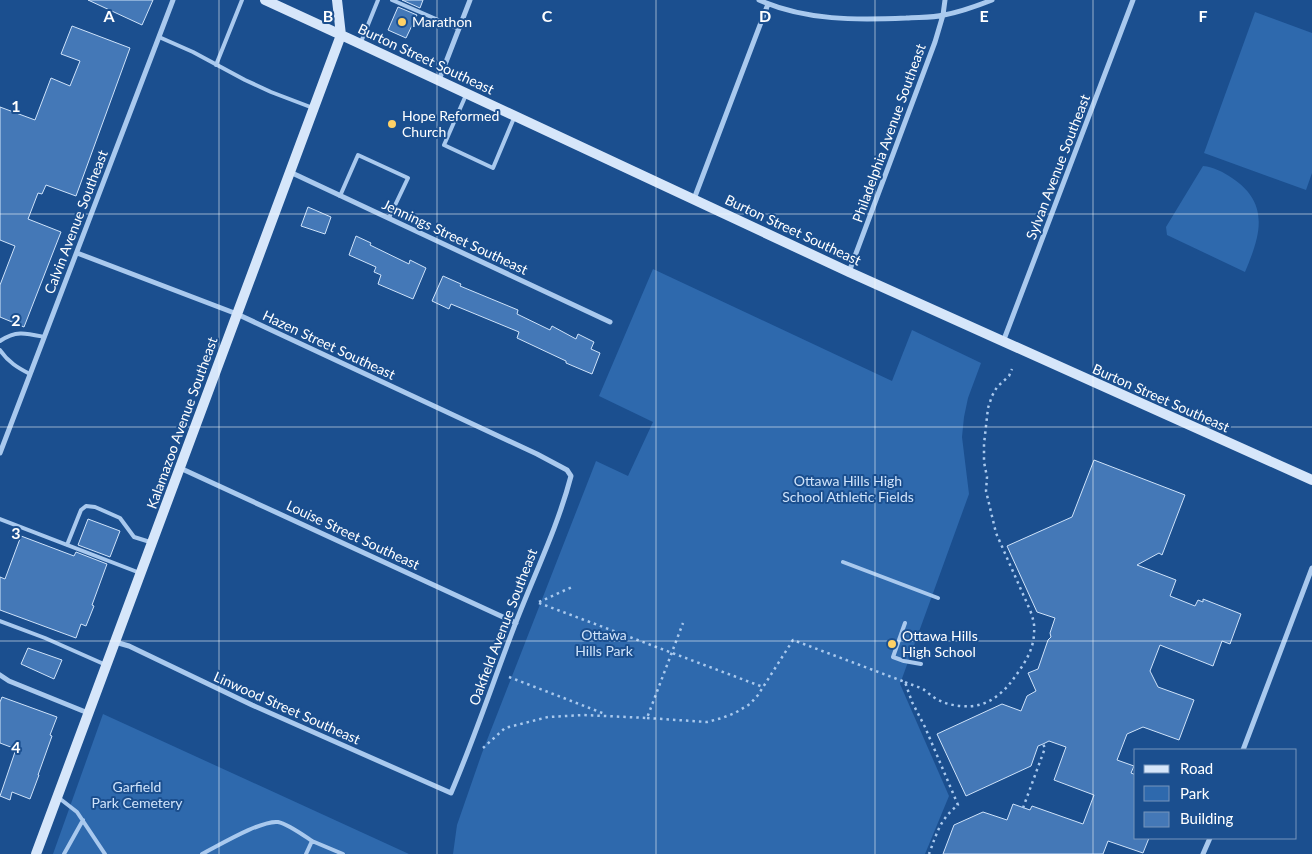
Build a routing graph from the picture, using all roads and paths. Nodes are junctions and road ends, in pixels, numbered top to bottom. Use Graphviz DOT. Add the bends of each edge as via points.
graph roads {
  1 [pos="173,0"];
  2 [pos="242,0"];
  3 [pos="265,0"];
  4 [pos="337,0"];
  5 [pos="378,0"];
  6 [pos="392,0"];
  7 [pos="470,0"];
  8 [pos="760,0"];
  9 [pos="945,0"];
  10 [pos="992,0"];
  11 [pos="1133,0"];
  12 [pos="768,4"];
  13 [pos="943,16"];
  14 [pos="459,29"];
  15 [pos="341,34"];
  16 [pos="159,37"];
  17 [pos="361,44"];
  18 [pos="216,66"];
  19 [pos="439,80"];
  20 [pos="466,93"];
  21 [pos="314,108"];
  22 [pos="515,116"];
  23 [pos="290,172"];
  24 [pos="340,196"];
  25 [pos="694,199"];
  26 [pos="389,218"];
  27 [pos="76,253"];
  28 [pos="849,272"];
  29 [pos="237,314"];
  30 [pos="610,322"];
  31 [pos="44,337"];
  32 [pos="0,341"];
  33 [pos="1003,342"];
  34 [pos="0,350"];
  35 [pos="1012,369"];
  36 [pos="30,374"];
  37 [pos="0,452"];
  38 [pos="180,468"];
  39 [pos="567,470"];
  40 [pos="1312,480"];
  41 [pos="0,519"];
  42 [pos="152,543"];
  43 [pos="67,545"];
  44 [pos="843,562"];
  45 [pos="1312,568"];
  46 [pos="141,573"];
  47 [pos="572,587"];
  48 [pos="938,598"];
  49 [pos="0,621"];
  50 [pos="516,622"];
  51 [pos="905,622"];
  52 [pos="683,623"];
  53 [pos="115,641"];
  54 [pos="672,652"];
  55 [pos="921,664"];
  56 [pos="106,665"];
  57 [pos="0,675"];
  58 [pos="509,677"];
  59 [pos="905,682"];
  60 [pos="763,687"];
  61 [pos="88,713"];
  62 [pos="609,716"];
  63 [pos="647,718"];
  64 [pos="1043,744"];
  65 [pos="483,748"];
  66 [pos="1243,749"];
  67 [pos="451,793"];
  68 [pos="58,796"];
  69 [pos="1023,808"];
  70 [pos="82,820"];
  71 [pos="1210,839"];
  72 [pos="312,841"];
  73 [pos="36,854"];
  74 [pos="64,854"];
  75 [pos="105,854"];
  76 [pos="202,854"];
  77 [pos="306,854"];
  78 [pos="343,854"];
  79 [pos="929,854"];
  80 [pos="1204,854"];
  1 -- 16 [label="street, Calvin Avenue Southeast"];
  2 -- 18 [label="lane"];
  3 -- 15 [label="main road, Burton Street Southeast"];
  4 -- 15 [label="main road, Kalamazoo Avenue Southeast"];
  5 -- 17 [label="lane"];
  6 -- 14 [label="lane"];
  7 -- 14 [label="street"];
  8 -- 12 [label="street"];
  9 -- 13 [label="street, Philadelphia Avenue Southeast"];
  10 -- 13 [label="street"];
  11 -- 33 [label="street, Sylvan Avenue Southeast"];
  12 -- 13 [label="street" via="820,17 853,20"];
  12 -- 25 [label="street"];
  13 -- 28 [label="street, Philadelphia Avenue Southeast"];
  14 -- 19 [label="street"];
  15 -- 17 [label="main road, Burton Street Southeast"];
  15 -- 21 [label="main road, Kalamazoo Avenue Southeast"];
  16 -- 18 [label="lane"];
  16 -- 27 [label="street, Calvin Avenue Southeast"];
  17 -- 19 [label="main road, Burton Street Southeast"];
  18 -- 21 [label="lane"];
  19 -- 20 [label="main road, Burton Street Southeast"];
  20 -- 22 [label="main road, Burton Street Southeast"];
  20 -- 22 [label="lane" via="444,145 493,168"];
  21 -- 23 [label="main road, Kalamazoo Avenue Southeast"];
  22 -- 25 [label="main road, Burton Street Southeast"];
  23 -- 24 [label="street, Jennings Street Southeast"];
  23 -- 29 [label="main road, Kalamazoo Avenue Southeast"];
  24 -- 26 [label="street, Jennings Street Southeast"];
  24 -- 26 [label="lane" via="358,156 408,178"];
  25 -- 28 [label="main road, Burton Street Southeast"];
  26 -- 30 [label="street, Jennings Street Southeast"];
  27 -- 29 [label="street, Hazen Street Southeast"];
  27 -- 31 [label="street, Calvin Avenue Southeast"];
  28 -- 33 [label="main road, Burton Street Southeast"];
  29 -- 38 [label="main road, Kalamazoo Avenue Southeast"];
  29 -- 39 [label="street, Hazen Street Southeast"];
  31 -- 32 [label="lane" via="26,332"];
  31 -- 36 [label="street, Calvin Avenue Southeast"];
  33 -- 40 [label="main road, Burton Street Southeast"];
  34 -- 36 [label="lane" via="6,359"];
  35 -- 59 [label="path" via="997,387 988,408 984,462 986,491 996,534 1033,620 1030,653 1010,685 997,697 981,704 950,704"];
  36 -- 37 [label="street, Calvin Avenue Southeast"];
  38 -- 42 [label="main road, Kalamazoo Avenue Southeast"];
  38 -- 50 [label="street, Louise Street Southeast"];
  39 -- 50 [label="street, Oakfield Avenue Southeast" via="571,476 565,500"];
  41 -- 43 [label="lane"];
  42 -- 43 [label="lane" via="134,537 120,518 96,506 86,506 81,510"];
  42 -- 46 [label="main road, Kalamazoo Avenue Southeast"];
  43 -- 46 [label="lane"];
  44 -- 48 [label="lane"];
  45 -- 66 [label="street"];
  46 -- 53 [label="main road, Kalamazoo Avenue Southeast"];
  47 -- 54 [label="path" via="539,603"];
  49 -- 56 [label="lane"];
  50 -- 67 [label="street, Oakfield Avenue Southeast"];
  51 -- 55 [label="lane" via="893,657"];
  52 -- 54 [label="path"];
  53 -- 56 [label="main road, Kalamazoo Avenue Southeast"];
  53 -- 67 [label="street, Linwood Street Southeast"];
  54 -- 60 [label="path"];
  54 -- 63 [label="path"];
  56 -- 61 [label="main road, Kalamazoo Avenue Southeast"];
  57 -- 61 [label="street"];
  58 -- 62 [label="path"];
  59 -- 60 [label="path" via="792,640"];
  59 -- 79 [label="path" via="958,805 942,821"];
  60 -- 63 [label="path" via="750,704 722,718 707,722"];
  61 -- 68 [label="main road, Kalamazoo Avenue Southeast"];
  62 -- 63 [label="path"];
  62 -- 65 [label="path" via="548,717 505,728"];
  64 -- 69 [label="path" via="1046,748"];
  68 -- 70 [label="lane"];
  68 -- 73 [label="main road, Kalamazoo Avenue Southeast"];
  70 -- 74 [label="lane"];
  70 -- 75 [label="lane"];
  71 -- 80 [label="street"];
  72 -- 76 [label="lane" via="277,822 257,826"];
  72 -- 77 [label="lane"];
  72 -- 78 [label="lane"];
}
